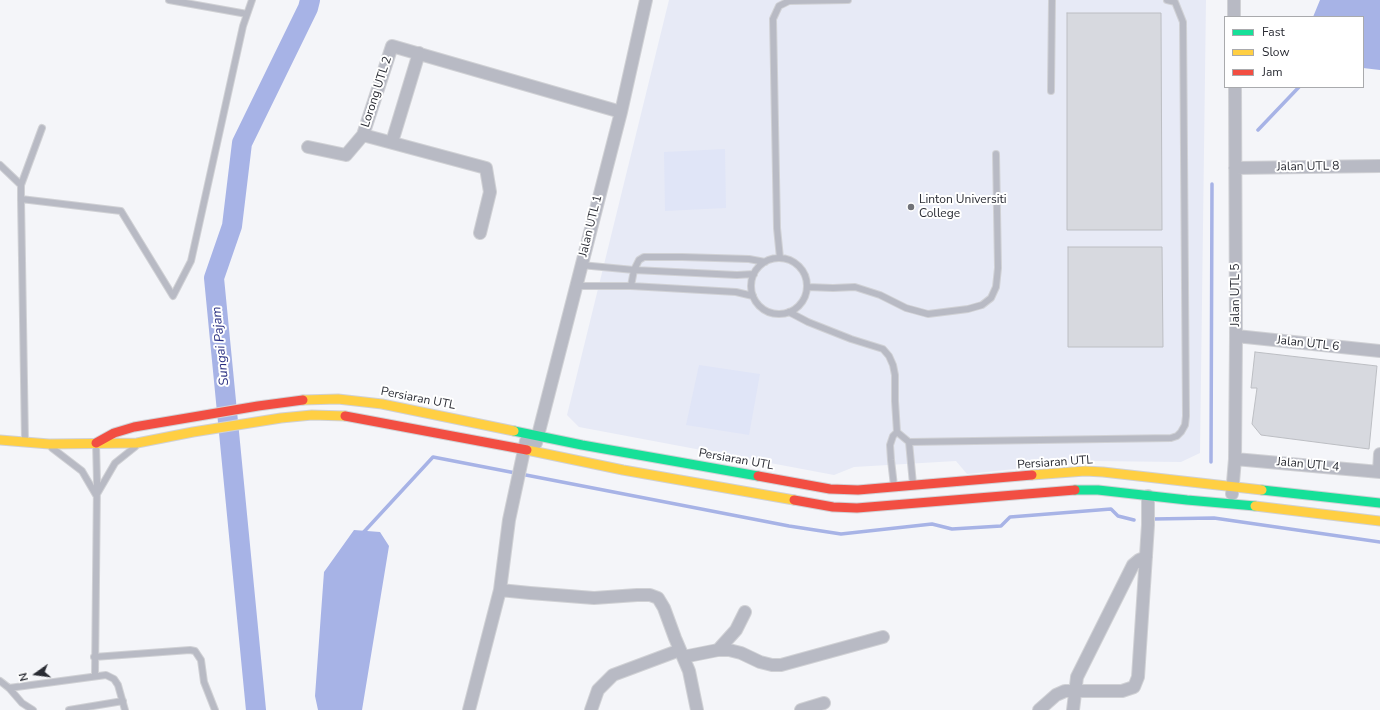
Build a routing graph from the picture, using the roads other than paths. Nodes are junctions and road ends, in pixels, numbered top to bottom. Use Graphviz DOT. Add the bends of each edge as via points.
graph roads {
  1 [pos="170,0"];
  2 [pos="252,0"];
  3 [pos="646,0"];
  4 [pos="848,0"];
  5 [pos="1052,0"];
  6 [pos="1168,0"];
  7 [pos="1234,0"];
  8 [pos="247,14"];
  9 [pos="1234,16"];
  10 [pos="419,53"];
  11 [pos="1235,88"];
  12 [pos="1051,91"];
  13 [pos="621,112"];
  14 [pos="42,128"];
  15 [pos="363,135"];
  16 [pos="392,142"];
  17 [pos="308,147"];
  18 [pos="996,154"];
  19 [pos="0,165"];
  20 [pos="1380,166"];
  21 [pos="1235,168"];
  22 [pos="21,185"];
  23 [pos="20,199"];
  24 [pos="480,233"];
  25 [pos="780,258"];
  26 [pos="765,262"];
  27 [pos="581,265"];
  28 [pos="634,270"];
  29 [pos="754,274"];
  30 [pos="576,286"];
  31 [pos="631,286"];
  32 [pos="807,287"];
  33 [pos="753,296"];
  34 [pos="789,312"];
  35 [pos="1236,336"];
  36 [pos="1380,351"];
  37 [pos="897,432"];
  38 [pos="533,435"];
  39 [pos="0,440"];
  40 [pos="909,442"];
  41 [pos="25,443"];
  42 [pos="96,443"];
  43 [pos="137,443"];
  44 [pos="49,444"];
  45 [pos="529,450"];
  46 [pos="1380,454"];
  47 [pos="1235,459"];
  48 [pos="1379,472"];
  49 [pos="913,486"];
  50 [pos="1233,486"];
  51 [pos="894,487"];
  52 [pos="96,495"];
  53 [pos="1148,496"];
  54 [pos="1231,503"];
  55 [pos="1380,503"];
  56 [pos="1380,521"];
  57 [pos="1146,557"];
  58 [pos="500,590"];
  59 [pos="746,612"];
  60 [pos="882,637"];
  61 [pos="718,650"];
  62 [pos="682,654"];
  63 [pos="94,657"];
  64 [pos="95,676"];
  65 [pos="0,681"];
  66 [pos="9,688"];
  67 [pos="1075,690"];
  68 [pos="123,701"];
  69 [pos="824,703"];
  70 [pos="34,710"];
  71 [pos="69,710"];
  72 [pos="125,710"];
  73 [pos="214,710"];
  74 [pos="469,710"];
  75 [pos="591,710"];
  76 [pos="697,710"];
  77 [pos="801,710"];
  78 [pos="1039,710"];
  79 [pos="1073,710"];
  1 -- 8 [label="lane"];
  2 -- 8 [label="lane"];
  3 -- 13 [label="street, Jalan UTL 1"];
  4 -- 25 [label="lane" via="789,1 779,6 773,19 777,228"];
  5 -- 12 [label="lane"];
  6 -- 40 [label="lane" via="1175,2 1183,22 1186,416 1181,432 1172,438"];
  7 -- 9 [label="street"];
  8 -- 23 [label="lane" via="191,261 173,296 121,211"];
  10 -- 13 [label="street, Lorong UTL 2"];
  10 -- 15 [label="street, Lorong UTL 2" via="392,46"];
  10 -- 16 [label="street"];
  11 -- 21 [label="street, Jalan UTL 5"];
  13 -- 27 [label="street, Jalan UTL 1"];
  14 -- 22 [label="lane"];
  15 -- 16 [label="street, Lorong UTL 2"];
  15 -- 17 [label="street" via="346,154"];
  16 -- 24 [label="street, Lorong UTL 2" via="486,168 490,192"];
  18 -- 32 [label="lane" via="998,268 996,288 982,305 928,314 906,308 880,295 855,287"];
  19 -- 22 [label="lane"];
  20 -- 21 [label="street, Jalan UTL 8"];
  21 -- 35 [label="street, Jalan UTL 5"];
  22 -- 23 [label="lane"];
  23 -- 41 [label="lane"];
  25 -- 26 [label="lane"];
  25 -- 32 [label="lane" via="797,264 806,278"];
  26 -- 28 [label="lane" via="749,259 649,256 639,260"];
  26 -- 29 [label="lane"];
  27 -- 28 [label="lane"];
  27 -- 30 [label="street, Jalan UTL 1"];
  28 -- 29 [label="lane"];
  28 -- 31 [label="lane"];
  29 -- 33 [label="lane"];
  30 -- 31 [label="lane"];
  30 -- 38 [label="street, Jalan UTL 1"];
  31 -- 33 [label="lane" via="736,292"];
  32 -- 34 [label="lane" via="802,302"];
  33 -- 34 [label="lane" via="764,309 772,313"];
  34 -- 37 [label="lane" via="851,339 883,349 890,356 895,376"];
  35 -- 36 [label="street, Jalan UTL 6"];
  35 -- 47 [label="street, Jalan UTL 5"];
  37 -- 40 [label="lane"];
  37 -- 51 [label="lane" via="890,445"];
  38 -- 42 [label="street, Persiaran UTL" via="389,406 338,399 309,399 127,429"];
  38 -- 45 [label="street, Jalan UTL 1"];
  38 -- 51 [label="street, Persiaran UTL" via="830,488 858,490"];
  39 -- 41 [label="street"];
  40 -- 49 [label="lane"];
  41 -- 44 [label="street, Persiaran UTL"];
  42 -- 43 [label="street, Persiaran UTL"];
  42 -- 44 [label="street, Persiaran UTL"];
  42 -- 52 [label="lane"];
  43 -- 45 [label="street, Persiaran UTL" via="259,421 312,415 346,416"];
  43 -- 52 [label="lane" via="135,448 115,463"];
  44 -- 52 [label="lane" via="58,454 82,471"];
  45 -- 53 [label="street" via="623,470 845,508 1078,490"];
  45 -- 58 [label="street, Jalan UTL 1" via="522,462 516,486"];
  46 -- 48 [label="street"];
  47 -- 48 [label="street, Jalan UTL 4"];
  47 -- 50 [label="street, Jalan UTL 5"];
  49 -- 50 [label="street, Persiaran UTL" via="1085,471"];
  49 -- 51 [label="street, Persiaran UTL"];
  50 -- 54 [label="street, Jalan UTL 5"];
  50 -- 55 [label="street, Persiaran UTL"];
  52 -- 63 [label="lane"];
  53 -- 54 [label="street"];
  53 -- 57 [label="street"];
  54 -- 56 [label="street"];
  57 -- 67 [label="street" via="1133,565 1077,677"];
  57 -- 67 [label="street" via="1138,677 1134,687 1122,691"];
  58 -- 62 [label="street" via="594,598 650,595 658,598 664,608"];
  58 -- 74 [label="street, Jalan UTL 1"];
  59 -- 61 [label="street" via="736,630"];
  60 -- 61 [label="street" via="781,665 760,662 729,650"];
  61 -- 62 [label="street"];
  62 -- 75 [label="street" via="613,675 598,690"];
  62 -- 76 [label="street" via="689,671"];
  63 -- 64 [label="lane"];
  63 -- 73 [label="lane" via="195,651 201,660 204,682"];
  64 -- 66 [label="lane"];
  64 -- 68 [label="lane" via="106,675 114,678"];
  65 -- 66 [label="lane"];
  66 -- 70 [label="lane" via="22,703"];
  67 -- 78 [label="street" via="1056,695"];
  67 -- 79 [label="street"];
  68 -- 71 [label="lane"];
  68 -- 72 [label="lane"];
  69 -- 77 [label="street"];
}
